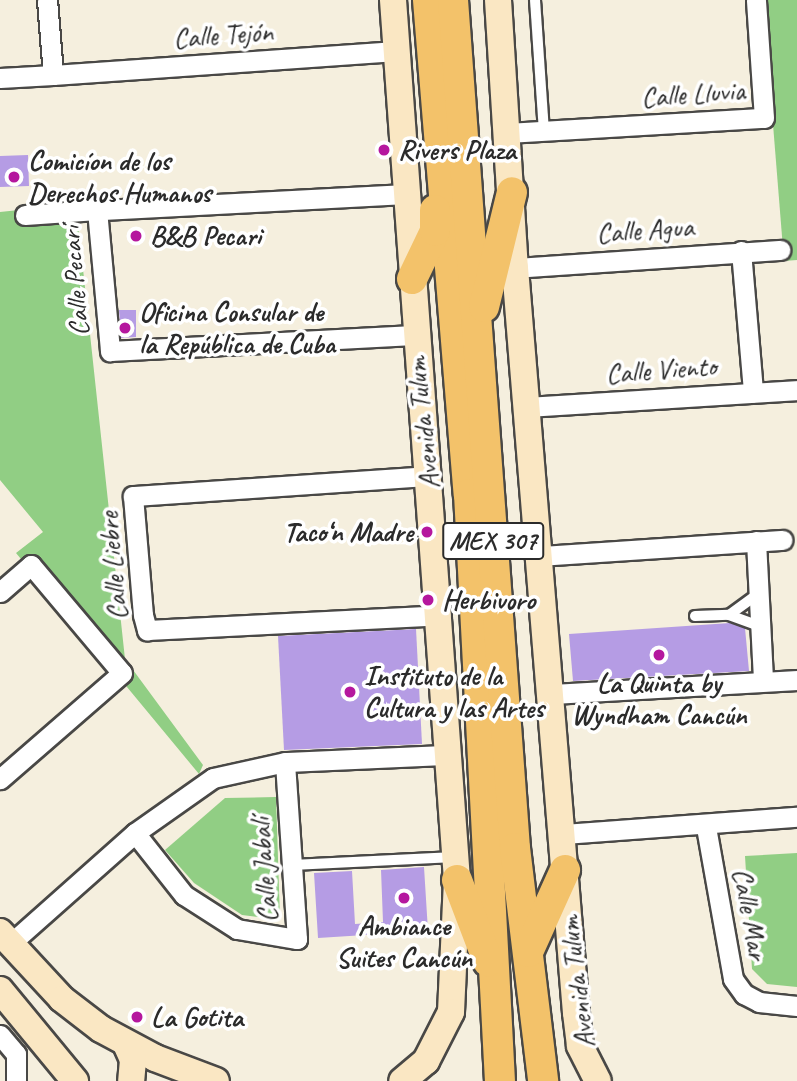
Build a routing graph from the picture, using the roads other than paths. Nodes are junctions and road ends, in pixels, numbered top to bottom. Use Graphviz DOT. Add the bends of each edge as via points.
graph roads {
  1 [pos="47,0"];
  2 [pos="393,0"];
  3 [pos="428,0"];
  4 [pos="453,0"];
  5 [pos="498,0"];
  6 [pos="535,0"];
  7 [pos="756,0"];
  8 [pos="396,51"];
  9 [pos="433,70"];
  10 [pos="53,75"];
  11 [pos="0,78"];
  12 [pos="544,131"];
  13 [pos="508,133"];
  14 [pos="512,192"];
  15 [pos="406,194"];
  16 [pos="97,210"];
  17 [pos="25,215"];
  18 [pos="780,250"];
  19 [pos="741,251"];
  20 [pos="515,268"];
  21 [pos="412,279"];
  22 [pos="478,331"];
  23 [pos="414,335"];
  24 [pos="797,390"];
  25 [pos="753,392"];
  26 [pos="528,407"];
  27 [pos="428,476"];
  28 [pos="782,540"];
  29 [pos="756,541"];
  30 [pos="540,556"];
  31 [pos="0,592"];
  32 [pos="758,594"];
  33 [pos="441,615"];
  34 [pos="729,615"];
  35 [pos="695,616"];
  36 [pos="760,626"];
  37 [pos="797,680"];
  38 [pos="762,681"];
  39 [pos="553,694"];
  40 [pos="446,755"];
  41 [pos="285,762"];
  42 [pos="0,779"];
  43 [pos="797,817"];
  44 [pos="706,827"];
  45 [pos="135,833"];
  46 [pos="563,834"];
  47 [pos="292,865"];
  48 [pos="456,869"];
  49 [pos="565,870"];
  50 [pos="5,938"];
  51 [pos="527,953"];
  52 [pos="498,988"];
  53 [pos="0,990"];
  54 [pos="797,1006"];
  55 [pos="76,1012"];
  56 [pos="0,1035"];
  57 [pos="125,1044"];
  58 [pos="53,1052"];
  59 [pos="16,1081"];
  60 [pos="54,1081"];
  61 [pos="75,1081"];
  62 [pos="131,1081"];
  63 [pos="216,1081"];
  64 [pos="402,1081"];
  65 [pos="500,1081"];
  66 [pos="543,1081"];
  67 [pos="598,1081"];
  1 -- 10 [label="street"];
  2 -- 8 [label="street, Avenida Tulum"];
  3 -- 9 [label="main road, Avenida Tulum / MEX 307"];
  4 -- 22 [label="main road, Avenida Tulum / MEX 307"];
  5 -- 13 [label="street, Avenida Tulum"];
  6 -- 12 [label="lane"];
  7 -- 12 [label="street, Calle Lluvia" via="764,118"];
  8 -- 10 [label="street, Calle Tejón"];
  8 -- 15 [label="street, Avenida Tulum"];
  9 -- 21 [label="main road" via="435,231"];
  9 -- 52 [label="main road, Avenida Tulum / MEX 307" via="469,494"];
  10 -- 11 [label="street, Calle Tejón"];
  12 -- 13 [label="street, Calle Lluvia"];
  13 -- 14 [label="street, Avenida Tulum"];
  14 -- 20 [label="street, Avenida Tulum"];
  14 -- 22 [label="main road"];
  15 -- 16 [label="street, Calle Pecarí"];
  15 -- 21 [label="street, Avenida Tulum"];
  16 -- 17 [label="street"];
  16 -- 23 [label="street, Calle Pecarí" via="110,351"];
  18 -- 19 [label="street, Calle Agua"];
  19 -- 20 [label="street, Calle Agua"];
  19 -- 25 [label="street"];
  20 -- 26 [label="street, Avenida Tulum"];
  21 -- 23 [label="street, Avenida Tulum"];
  22 -- 51 [label="main road, Avenida Tulum / MEX 307" via="515,848"];
  23 -- 27 [label="street, Avenida Tulum"];
  24 -- 25 [label="street, Calle Viento"];
  25 -- 26 [label="street, Calle Viento"];
  26 -- 30 [label="street, Avenida Tulum"];
  27 -- 33 [label="street, Avenida Tulum"];
  27 -- 33 [label="street, Calle Liebre" via="133,496 142,602 147,630"];
  28 -- 29 [label="street"];
  29 -- 30 [label="street"];
  29 -- 32 [label="street"];
  30 -- 39 [label="street, Avenida Tulum"];
  31 -- 42 [label="street" via="31,565 122,673"];
  32 -- 34 [label="lane"];
  32 -- 36 [label="street"];
  33 -- 40 [label="street, Avenida Tulum"];
  34 -- 35 [label="lane"];
  34 -- 36 [label="lane"];
  36 -- 38 [label="street"];
  37 -- 38 [label="street"];
  38 -- 39 [label="street"];
  39 -- 46 [label="street, Avenida Tulum"];
  40 -- 41 [label="street"];
  40 -- 48 [label="street, Avenida Tulum"];
  41 -- 45 [label="street" via="213,778"];
  41 -- 47 [label="street, Calle Jabalí"];
  43 -- 44 [label="street"];
  44 -- 46 [label="street"];
  44 -- 54 [label="street, Calle Mar" via="733,979 744,994 759,1002"];
  45 -- 47 [label="street, Calle Jabalí" via="184,895 237,929 297,939"];
  45 -- 50 [label="street"];
  46 -- 49 [label="street, Avenida Tulum"];
  47 -- 48 [label="lane"];
  48 -- 52 [label="main road"];
  48 -- 64 [label="street, Avenida Tulum" via="451,1012 426,1061"];
  49 -- 51 [label="main road"];
  49 -- 67 [label="street, Avenida Tulum" via="580,1046"];
  50 -- 55 [label="street"];
  51 -- 66 [label="main road, Avenida Tulum / MEX 307"];
  52 -- 65 [label="main road, Avenida Tulum / MEX 307"];
  53 -- 58 [label="street"];
  55 -- 57 [label="street"];
  55 -- 58 [label="street" via="59,1028"];
  56 -- 59 [label="street" via="16,1054"];
  57 -- 62 [label="street" via="133,1060"];
  57 -- 63 [label="street"];
  58 -- 60 [label="street"];
  58 -- 61 [label="street"];
}
